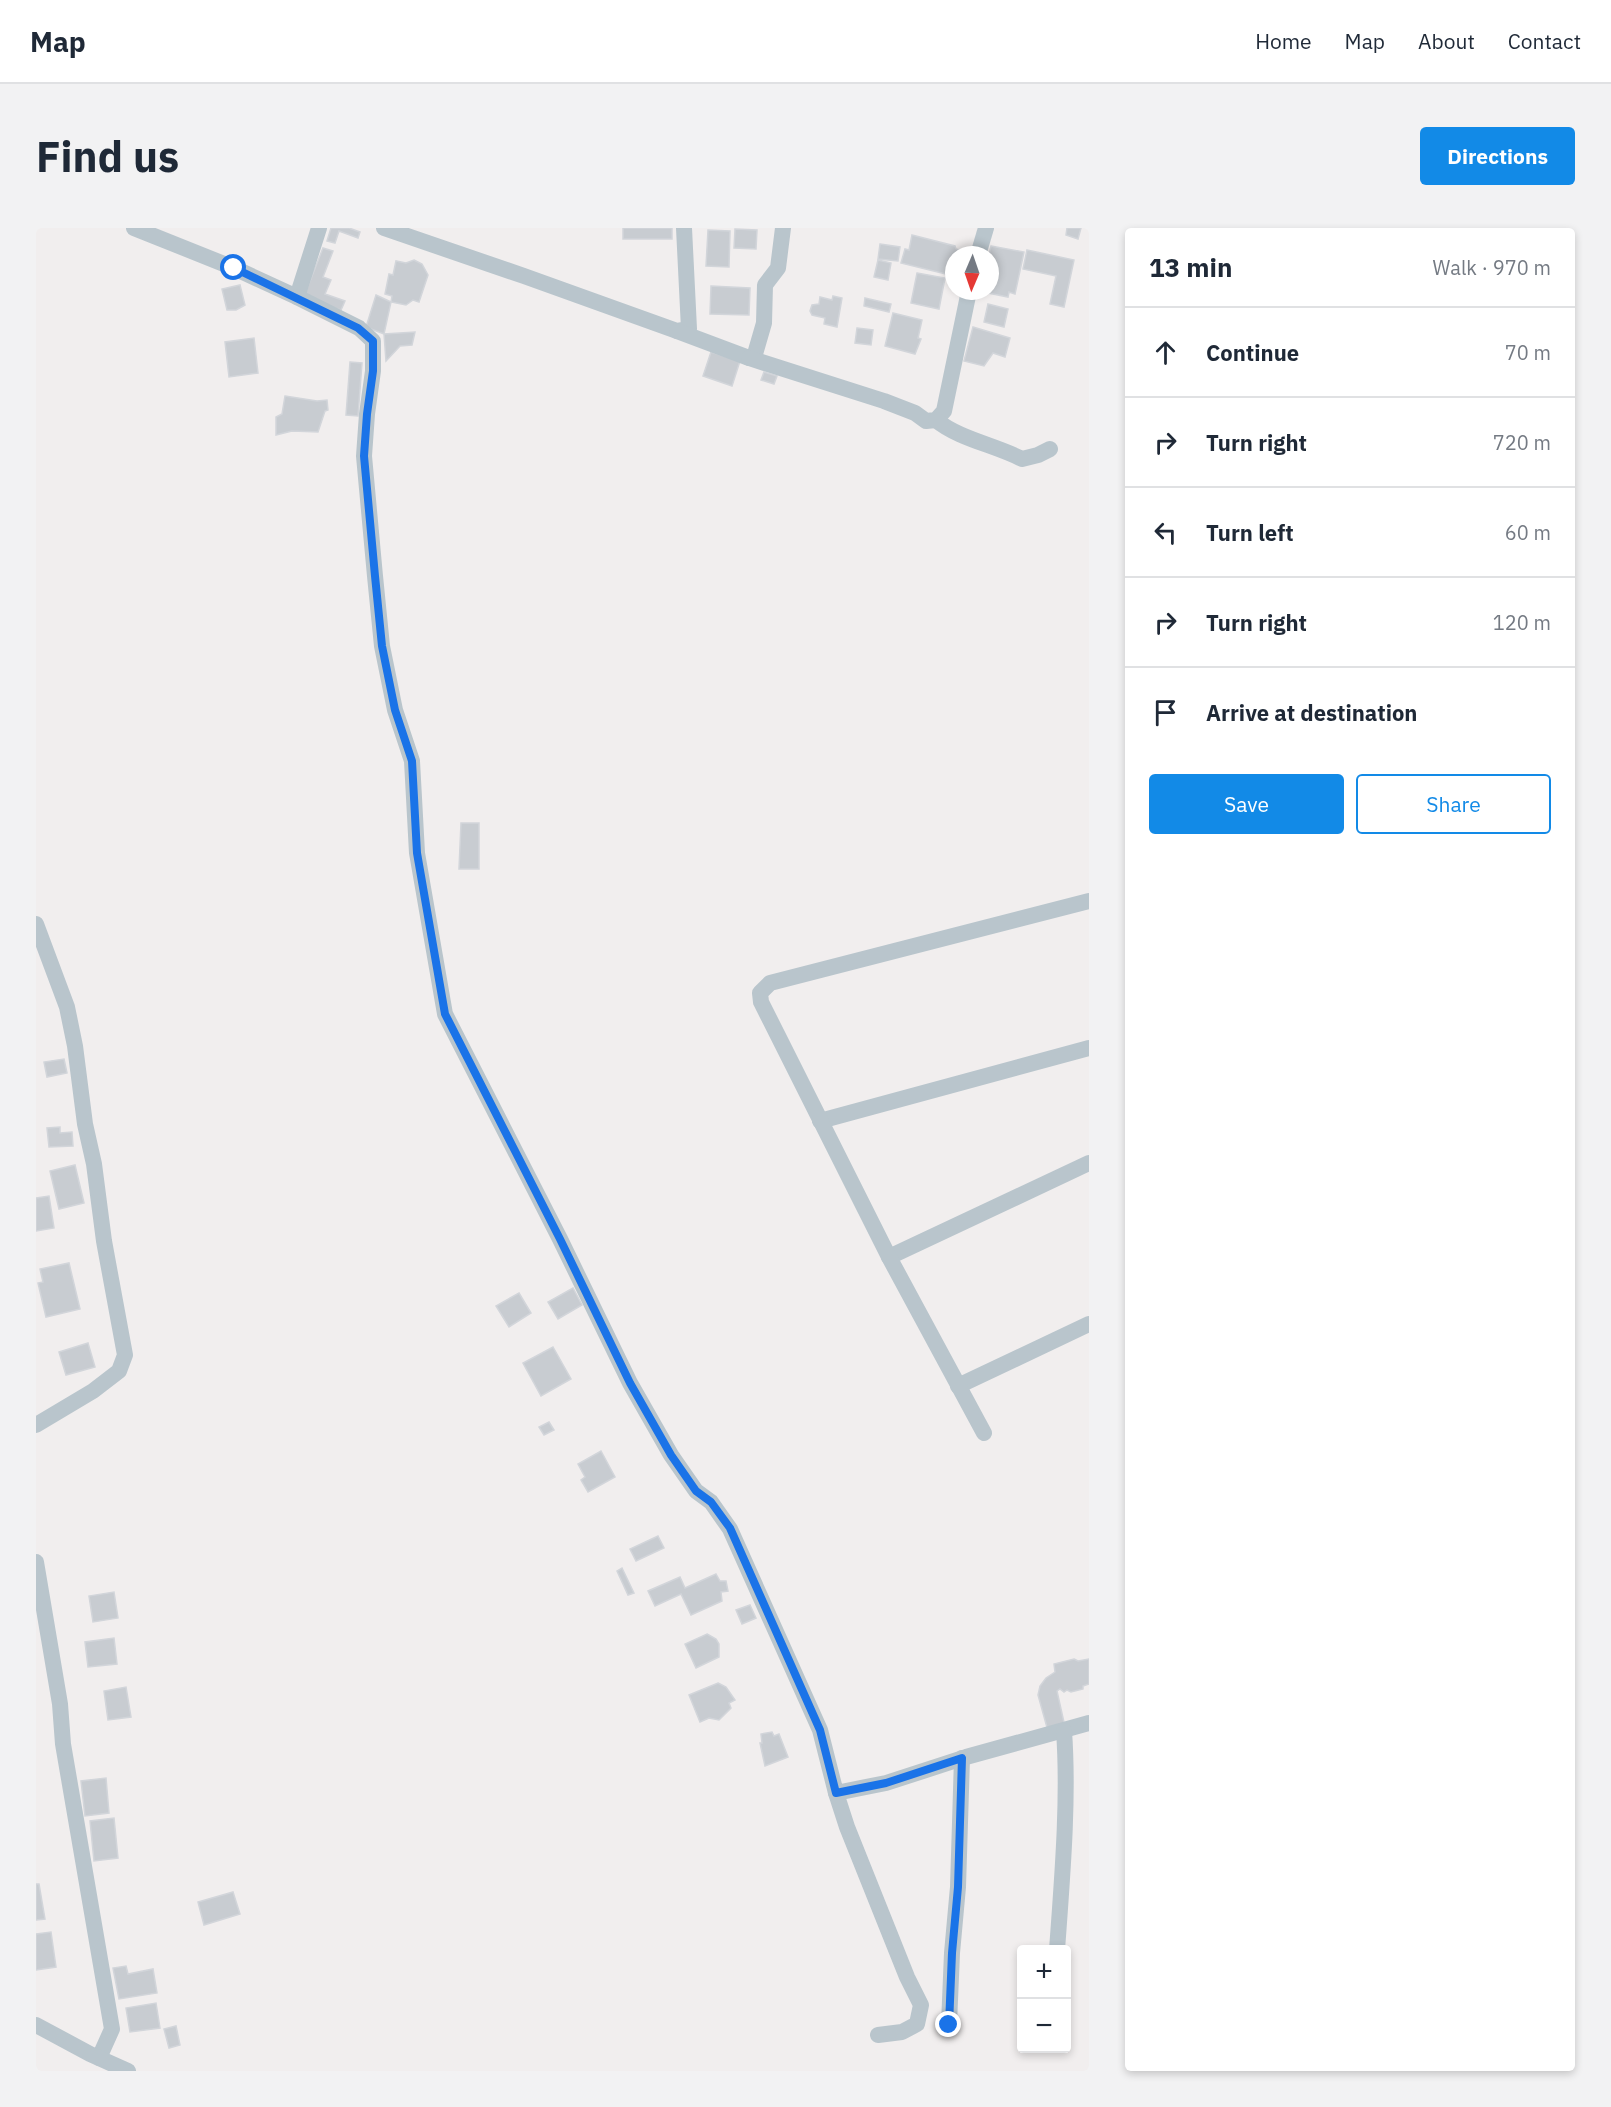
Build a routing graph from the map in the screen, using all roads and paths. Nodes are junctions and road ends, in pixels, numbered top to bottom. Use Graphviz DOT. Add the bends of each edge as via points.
graph roads {
  1 [pos="135,228"];
  2 [pos="319,228"];
  3 [pos="384,228"];
  4 [pos="684,228"];
  5 [pos="783,228"];
  6 [pos="986,228"];
  7 [pos="981,246"];
  8 [pos="297,297"];
  9 [pos="967,300"];
  10 [pos="677,332"];
  11 [pos="749,358"];
  12 [pos="936,420"];
  13 [pos="1050,449"];
  14 [pos="1089,901"];
  15 [pos="36,924"];
  16 [pos="1089,1048"];
  17 [pos="820,1121"];
  18 [pos="1089,1163"];
  19 [pos="889,1257"];
  20 [pos="1089,1324"];
  21 [pos="958,1386"];
  22 [pos="36,1425"];
  23 [pos="984,1433"];
  24 [pos="36,1562"];
  25 [pos="1089,1723"];
  26 [pos="1064,1731"];
  27 [pos="962,1758"];
  28 [pos="836,1793"];
  29 [pos="1057,1945"];
  30 [pos="36,2025"];
  31 [pos="949,2025"];
  32 [pos="878,2035"];
  33 [pos="99,2058"];
  34 [pos="128,2071"];
  1 -- 8 [label="street"];
  2 -- 8 [label="street"];
  3 -- 10 [label="street"];
  4 -- 10 [label="street" via="689,329"];
  5 -- 11 [label="street" via="778,268 765,285 764,323 755,354"];
  6 -- 7 [label="street"];
  8 -- 28 [label="street" via="358,328 373,341 364,456 382,646 412,761 417,853 445,1014 630,1383 671,1455 696,1491 711,1502 730,1528 820,1730"];
  9 -- 12 [label="street" via="944,411"];
  10 -- 11 [label="street"];
  11 -- 12 [label="street" via="884,400 926,421"];
  12 -- 13 [label="street" via="948,430 1022,459"];
  14 -- 17 [label="street" via="770,983 760,993 761,1002"];
  15 -- 22 [label="street" via="67,1007 125,1356 119,1371"];
  16 -- 17 [label="street"];
  17 -- 19 [label="street"];
  18 -- 19 [label="street"];
  19 -- 21 [label="street"];
  20 -- 21 [label="street"];
  21 -- 23 [label="street"];
  24 -- 33 [label="street" via="112,2029"];
  25 -- 26 [label="street"];
  26 -- 27 [label="street"];
  26 -- 29 [label="street" via="1064,1838"];
  27 -- 28 [label="street" via="886,1783"];
  27 -- 31 [label="street"];
  28 -- 32 [label="street" via="921,2005 917,2024"];
  30 -- 33 [label="street"];
  33 -- 34 [label="street"];
}
